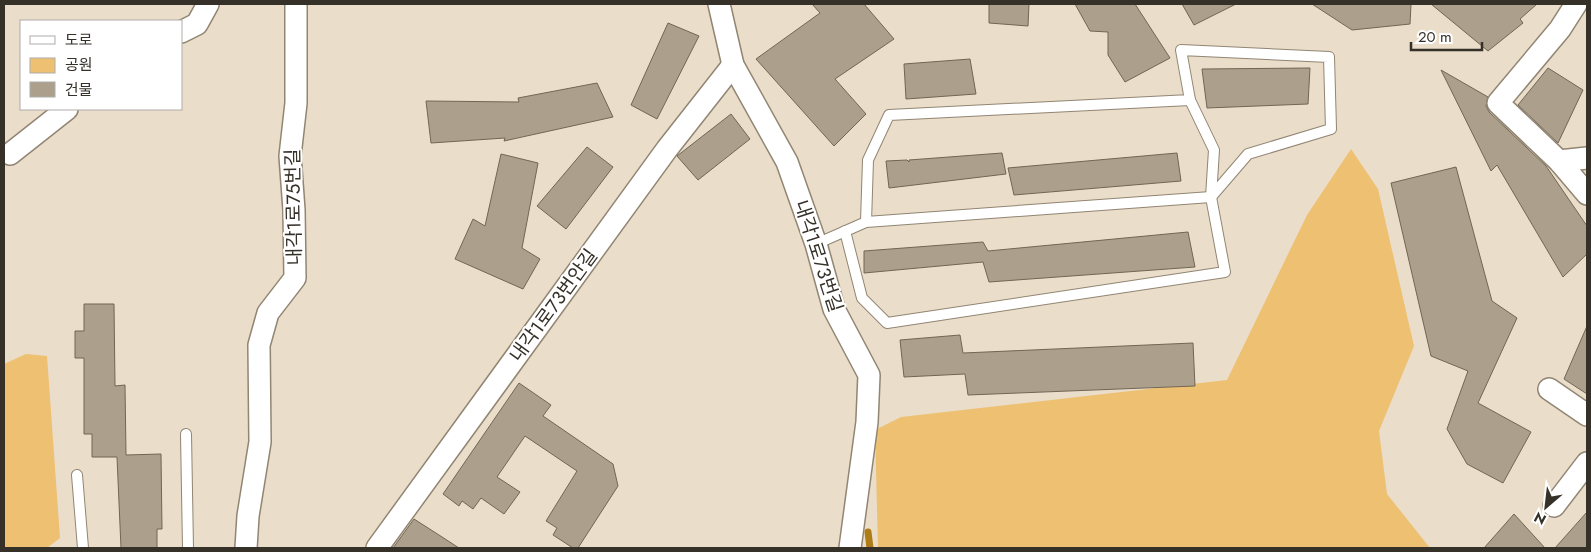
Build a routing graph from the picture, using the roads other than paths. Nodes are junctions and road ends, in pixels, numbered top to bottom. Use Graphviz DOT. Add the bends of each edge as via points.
graph roads {
  1 [pos="208,4"];
  2 [pos="296,4"];
  3 [pos="718,4"];
  4 [pos="1576,4"];
  5 [pos="182,32"];
  6 [pos="733,65"];
  7 [pos="1190,100"];
  8 [pos="66,110"];
  9 [pos="7,150"];
  10 [pos="1587,158"];
  11 [pos="1559,161"];
  12 [pos="1587,194"];
  13 [pos="1210,197"];
  14 [pos="866,222"];
  15 [pos="845,231"];
  16 [pos="816,244"];
  17 [pos="1549,388"];
  18 [pos="1587,415"];
  19 [pos="186,434"];
  20 [pos="1587,463"];
  21 [pos="77,475"];
  22 [pos="1554,506"];
  23 [pos="83,548"];
  24 [pos="188,548"];
  25 [pos="246,548"];
  26 [pos="377,548"];
  27 [pos="850,548"];
  1 -- 5 [label="street" via="197,24"];
  2 -- 25 [label="street, 내각1로75번길" via="296,103 290,156 295,278 268,313 259,345 260,442"];
  3 -- 6 [label="street, 내각1로73번길"];
  4 -- 11 [label="street" via="1560,29 1498,103"];
  6 -- 16 [label="street, 내각1로73번길" via="787,162"];
  6 -- 26 [label="street, 내각1로73번안길" via="667,149"];
  7 -- 13 [label="lane" via="1214,150"];
  7 -- 13 [label="lane" via="1181,50 1329,57 1332,129 1248,154"];
  7 -- 14 [label="lane" via="889,115 868,160"];
  8 -- 9 [label="street"];
  10 -- 11 [label="street"];
  11 -- 12 [label="street"];
  13 -- 14 [label="lane"];
  13 -- 15 [label="lane" via="1225,272 886,323 862,298"];
  14 -- 15 [label="lane"];
  15 -- 16 [label="lane"];
  16 -- 27 [label="street, 내각1로73번길" via="834,309 869,375 868,422"];
  17 -- 18 [label="street"];
  19 -- 24 [label="lane"];
  20 -- 22 [label="street"];
  21 -- 23 [label="lane"];
}
